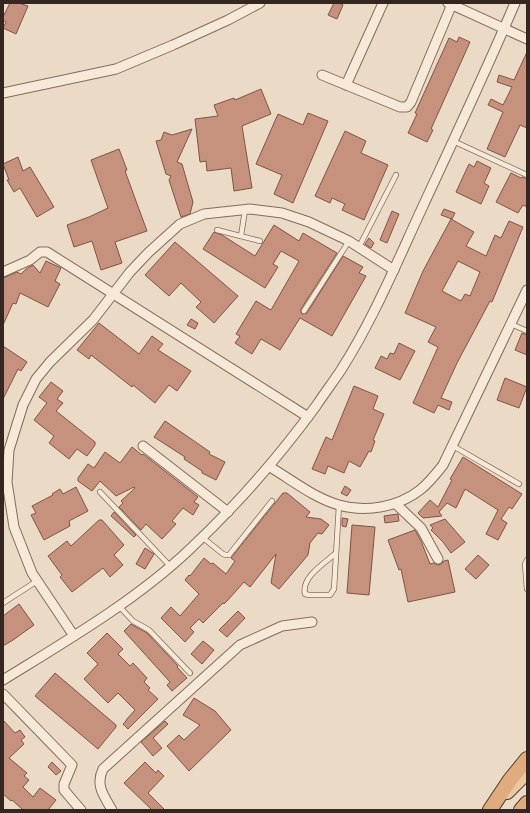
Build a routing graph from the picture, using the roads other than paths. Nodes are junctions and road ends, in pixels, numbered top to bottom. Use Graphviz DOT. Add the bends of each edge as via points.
graph roads {
  1 [pos="260,3"];
  2 [pos="383,3"];
  3 [pos="515,3"];
  4 [pos="450,4"];
  5 [pos="504,29"];
  6 [pos="527,39"];
  7 [pos="322,75"];
  8 [pos="346,85"];
  9 [pos="3,93"];
  10 [pos="453,141"];
  11 [pos="396,175"];
  12 [pos="527,175"];
  13 [pos="245,210"];
  14 [pos="217,230"];
  15 [pos="241,236"];
  16 [pos="260,241"];
  17 [pos="349,241"];
  18 [pos="359,247"];
  19 [pos="394,270"];
  20 [pos="3,272"];
  21 [pos="527,290"];
  22 [pos="113,294"];
  23 [pos="304,311"];
  24 [pos="511,324"];
  25 [pos="527,331"];
  26 [pos="308,417"];
  27 [pos="143,446"];
  28 [pos="453,446"];
  29 [pos="6,450"];
  30 [pos="270,466"];
  31 [pos="519,484"];
  32 [pos="100,492"];
  33 [pos="272,501"];
  34 [pos="396,504"];
  35 [pos="339,505"];
  36 [pos="228,512"];
  37 [pos="202,537"];
  38 [pos="336,553"];
  39 [pos="438,559"];
  40 [pos="527,560"];
  41 [pos="170,566"];
  42 [pos="37,581"];
  43 [pos="527,590"];
  44 [pos="3,603"];
  45 [pos="118,605"];
  46 [pos="312,622"];
  47 [pos="74,636"];
  48 [pos="190,673"];
  49 [pos="3,680"];
  50 [pos="3,694"];
  51 [pos="527,759"];
  52 [pos="527,772"];
  53 [pos="527,804"];
  54 [pos="81,810"];
  55 [pos="112,810"];
  56 [pos="491,810"];
  57 [pos="521,810"];
  1 -- 9 [label="street" via="194,36 116,69"];
  2 -- 8 [label="street"];
  3 -- 5 [label="street"];
  4 -- 5 [label="street"];
  4 -- 8 [label="street" via="407,107 400,107"];
  5 -- 6 [label="street"];
  5 -- 10 [label="street"];
  7 -- 8 [label="street"];
  10 -- 12 [label="lane"];
  10 -- 19 [label="street"];
  11 -- 18 [label="lane"];
  13 -- 15 [label="lane"];
  13 -- 17 [label="street" via="282,213 309,222"];
  13 -- 22 [label="street" via="204,214 180,224 149,252"];
  14 -- 15 [label="lane"];
  15 -- 16 [label="lane"];
  17 -- 18 [label="street"];
  17 -- 23 [label="lane"];
  18 -- 19 [label="street"];
  19 -- 26 [label="street" via="358,343"];
  20 -- 22 [label="street" via="30,260 40,252 47,252"];
  21 -- 24 [label="street"];
  22 -- 26 [label="street"];
  22 -- 29 [label="street" via="93,320 64,347 36,379"];
  24 -- 25 [label="lane"];
  24 -- 28 [label="street"];
  26 -- 30 [label="street"];
  27 -- 36 [label="street"];
  28 -- 31 [label="lane"];
  28 -- 34 [label="street" via="433,478 421,490"];
  29 -- 42 [label="street" via="7,482 14,526"];
  30 -- 35 [label="street" via="312,494"];
  30 -- 36 [label="street"];
  32 -- 41 [label="lane"];
  33 -- 37 [label="lane" via="229,555 223,554"];
  34 -- 35 [label="street" via="372,508"];
  34 -- 39 [label="street" via="421,528"];
  35 -- 38 [label="lane"];
  36 -- 37 [label="street"];
  37 -- 41 [label="street"];
  38 -- 38 [label="lane" via="309,577 305,585 305,594 330,595 334,589"];
  40 -- 43 [label="lane"];
  41 -- 45 [label="street"];
  42 -- 44 [label="lane"];
  42 -- 47 [label="street"];
  45 -- 47 [label="street"];
  45 -- 48 [label="lane" via="133,621 149,630"];
  46 -- 55 [label="street" via="282,626 240,645 103,770 99,776 99,783"];
  47 -- 49 [label="street"];
  50 -- 54 [label="street" via="72,765 64,790"];
  51 -- 56 [label="highway"];
  52 -- 56 [label="main road"];
  53 -- 57 [label="highway"];
}
